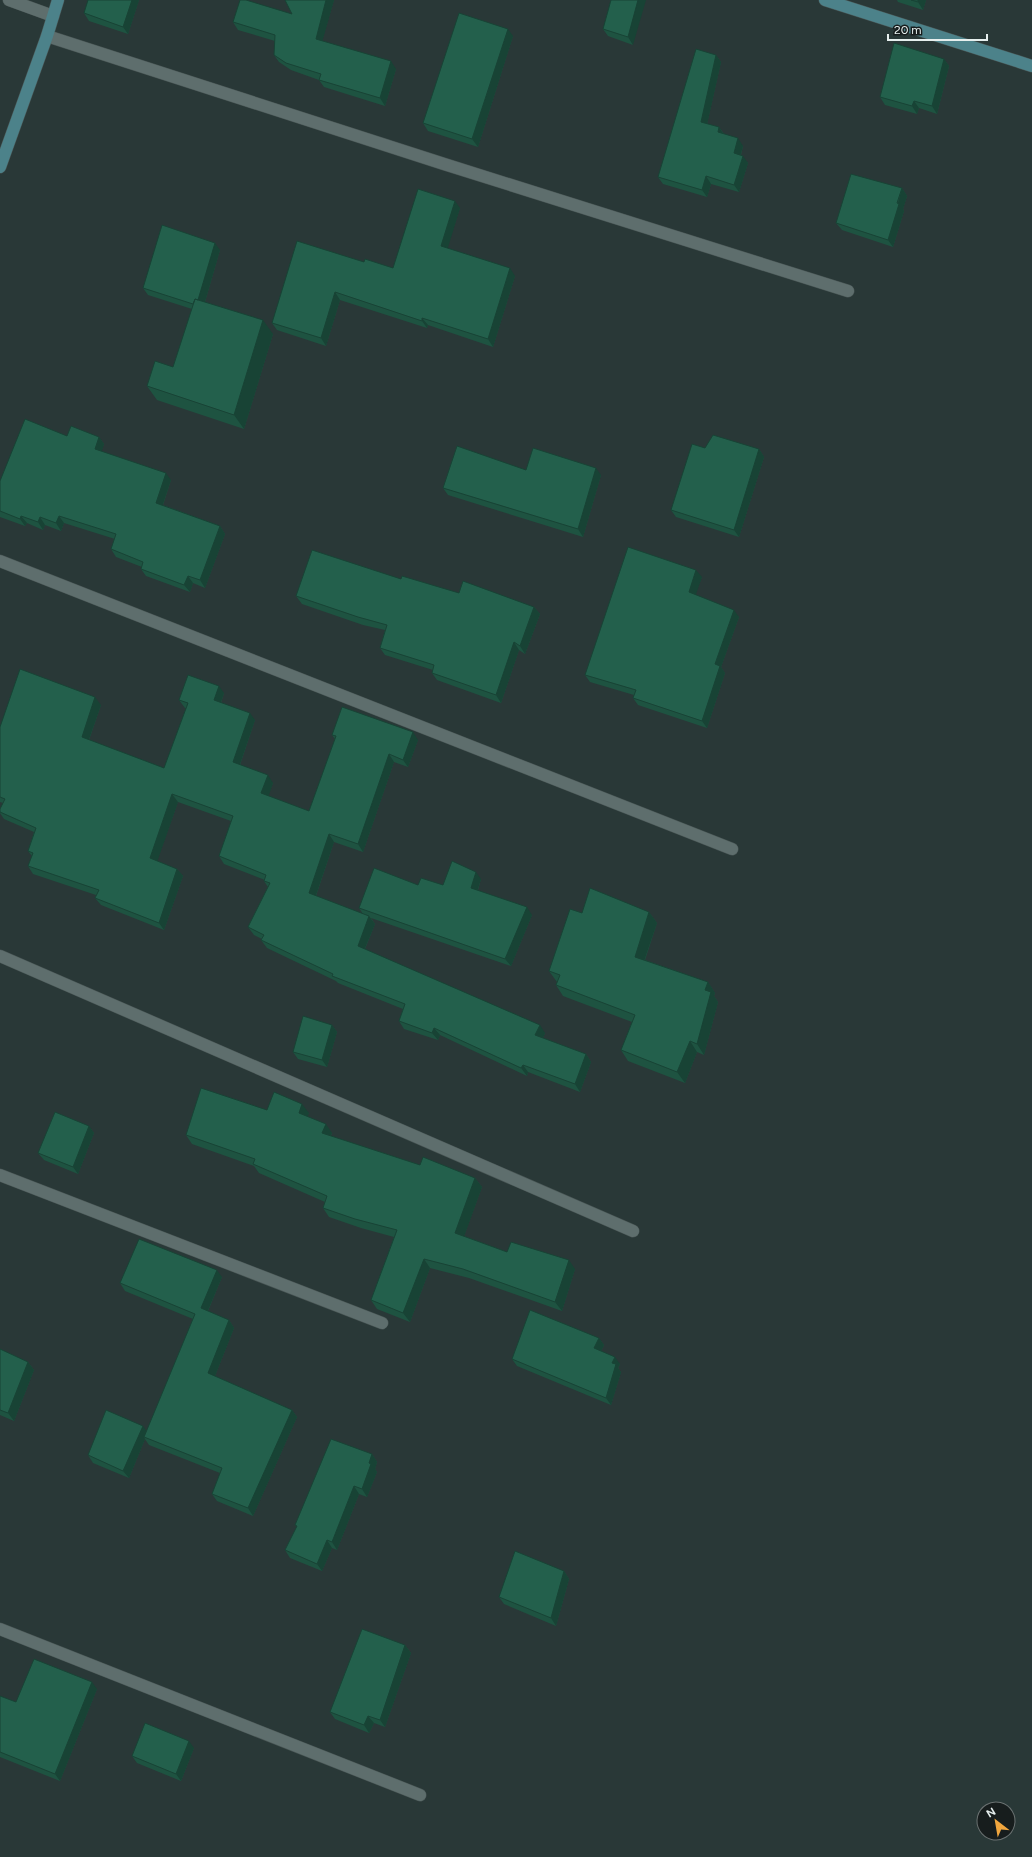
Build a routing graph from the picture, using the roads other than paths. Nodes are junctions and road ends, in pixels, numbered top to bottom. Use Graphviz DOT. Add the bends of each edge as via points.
graph roads {
  1 [pos="9,0"];
  2 [pos="58,0"];
  3 [pos="825,0"];
  4 [pos="53,16"];
  5 [pos="47,36"];
  6 [pos="1032,66"];
  7 [pos="0,167"];
  8 [pos="848,291"];
  9 [pos="0,561"];
  10 [pos="732,849"];
  11 [pos="0,956"];
  12 [pos="0,1175"];
  13 [pos="634,1231"];
  14 [pos="382,1323"];
  15 [pos="0,1630"];
  16 [pos="420,1794"];
  1 -- 4 [label="street"];
  2 -- 4 [label="street"];
  3 -- 6 [label="street"];
  4 -- 5 [label="street"];
  5 -- 7 [label="street"];
  5 -- 8 [label="street"];
  9 -- 10 [label="street"];
  11 -- 13 [label="street"];
  12 -- 14 [label="street"];
  15 -- 16 [label="street"];
}
